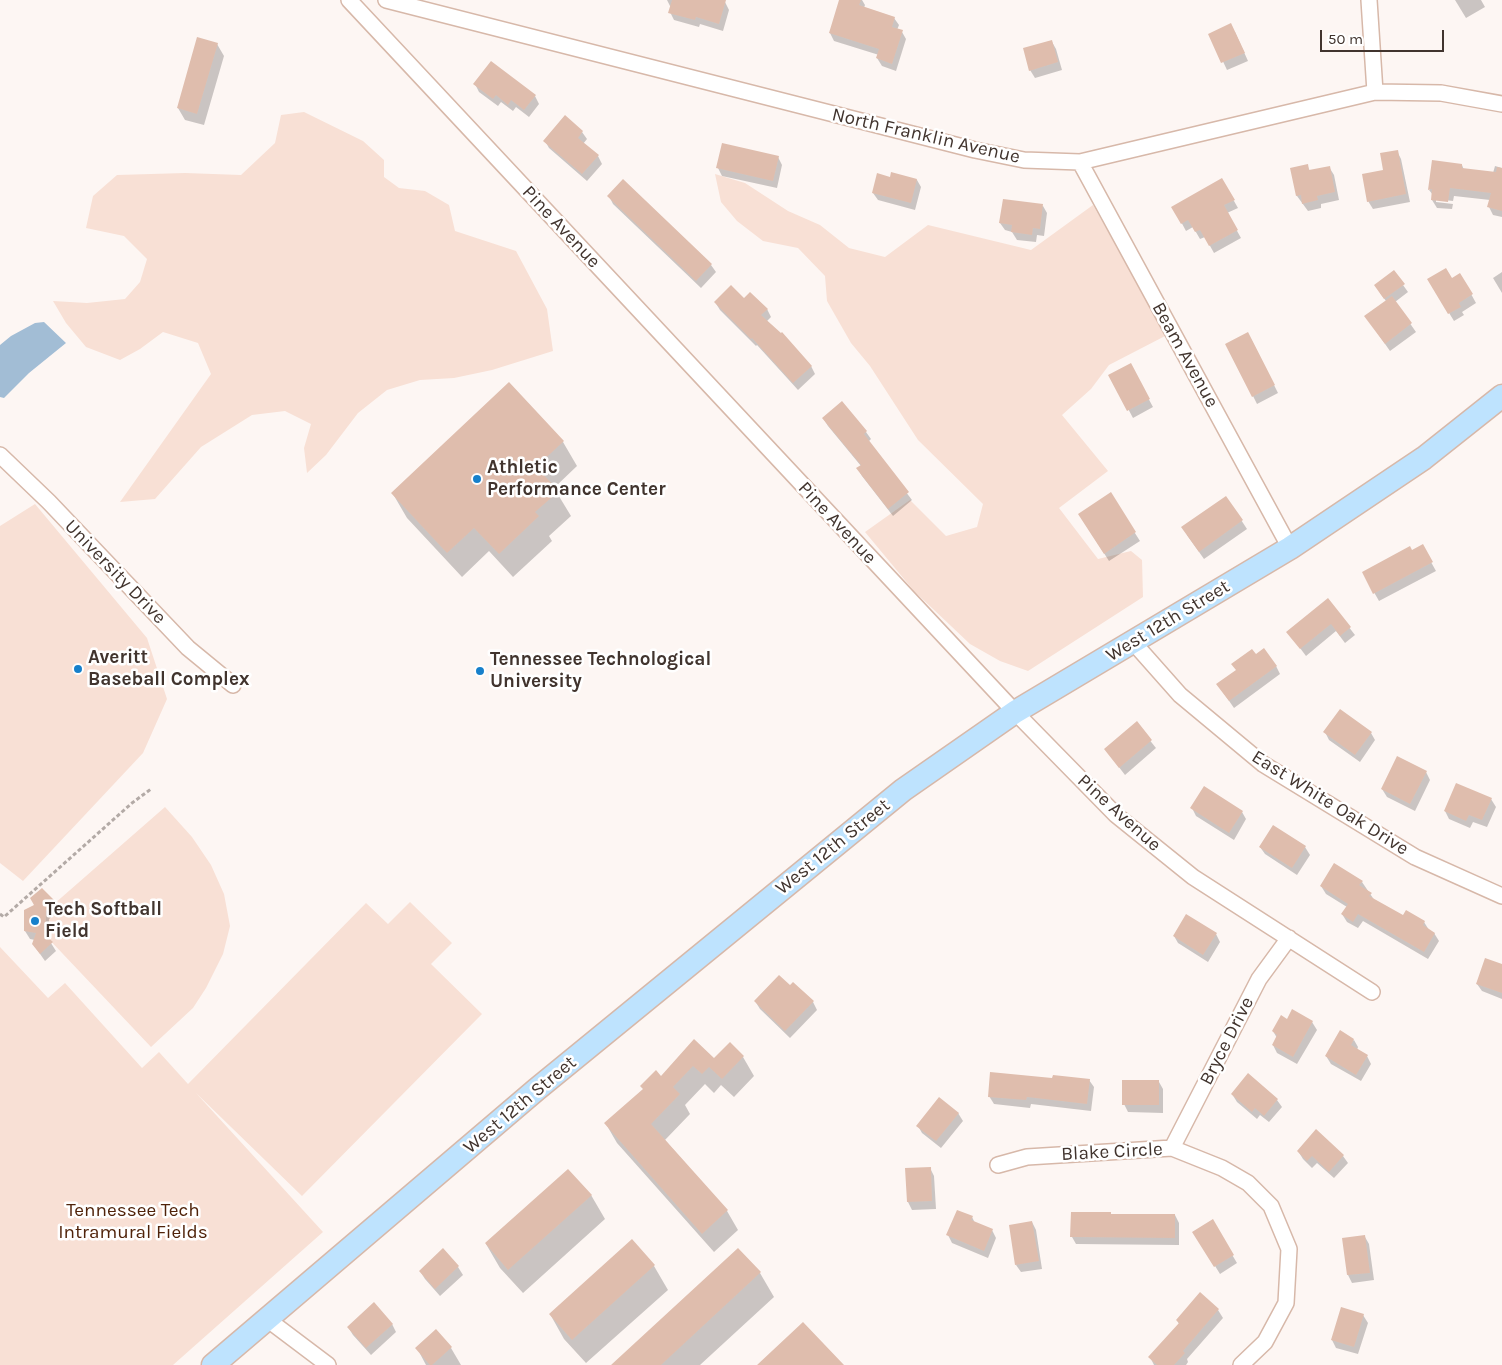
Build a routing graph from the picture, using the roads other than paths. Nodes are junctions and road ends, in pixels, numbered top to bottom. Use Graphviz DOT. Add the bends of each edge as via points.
graph roads {
  1 [pos="349,0"];
  2 [pos="386,0"];
  3 [pos="1369,0"];
  4 [pos="1375,92"];
  5 [pos="1502,104"];
  6 [pos="1080,162"];
  7 [pos="1502,396"];
  8 [pos="0,455"];
  9 [pos="1290,548"];
  10 [pos="1133,642"];
  11 [pos="233,685"];
  12 [pos="1015,712"];
  13 [pos="1502,896"];
  14 [pos="1289,938"];
  15 [pos="1372,992"];
  16 [pos="1172,1148"];
  17 [pos="998,1165"];
  18 [pos="268,1319"];
  19 [pos="213,1365"];
  20 [pos="328,1365"];
  21 [pos="1241,1365"];
  1 -- 12 [label="street, Pine Avenue"];
  2 -- 6 [label="street, North Franklin Avenue" via="975,150 1024,160"];
  3 -- 4 [label="street"];
  4 -- 5 [label="street, North Franklin Avenue" via="1441,93"];
  4 -- 6 [label="street, North Franklin Avenue"];
  6 -- 9 [label="street, Beam Avenue"];
  7 -- 9 [label="main road, West 12th Street" via="1424,458"];
  8 -- 11 [label="street, University Drive" via="188,648"];
  9 -- 10 [label="main road, West 12th Street"];
  10 -- 12 [label="main road, West 12th Street"];
  10 -- 13 [label="street, East White Oak Drive" via="1180,695 1263,764 1415,857"];
  12 -- 14 [label="street, Pine Avenue" via="1116,815 1193,877"];
  12 -- 18 [label="main road, West 12th Street" via="903,790 537,1089"];
  14 -- 15 [label="street, Pine Avenue"];
  14 -- 16 [label="street, Bryce Drive" via="1259,979"];
  16 -- 17 [label="street, Blake Circle" via="1027,1157"];
  16 -- 21 [label="street, Blake Circle" via="1222,1168 1248,1183 1271,1206 1289,1249 1286,1302 1265,1342"];
  18 -- 19 [label="main road, West 12th Street"];
  18 -- 20 [label="street"];
}
